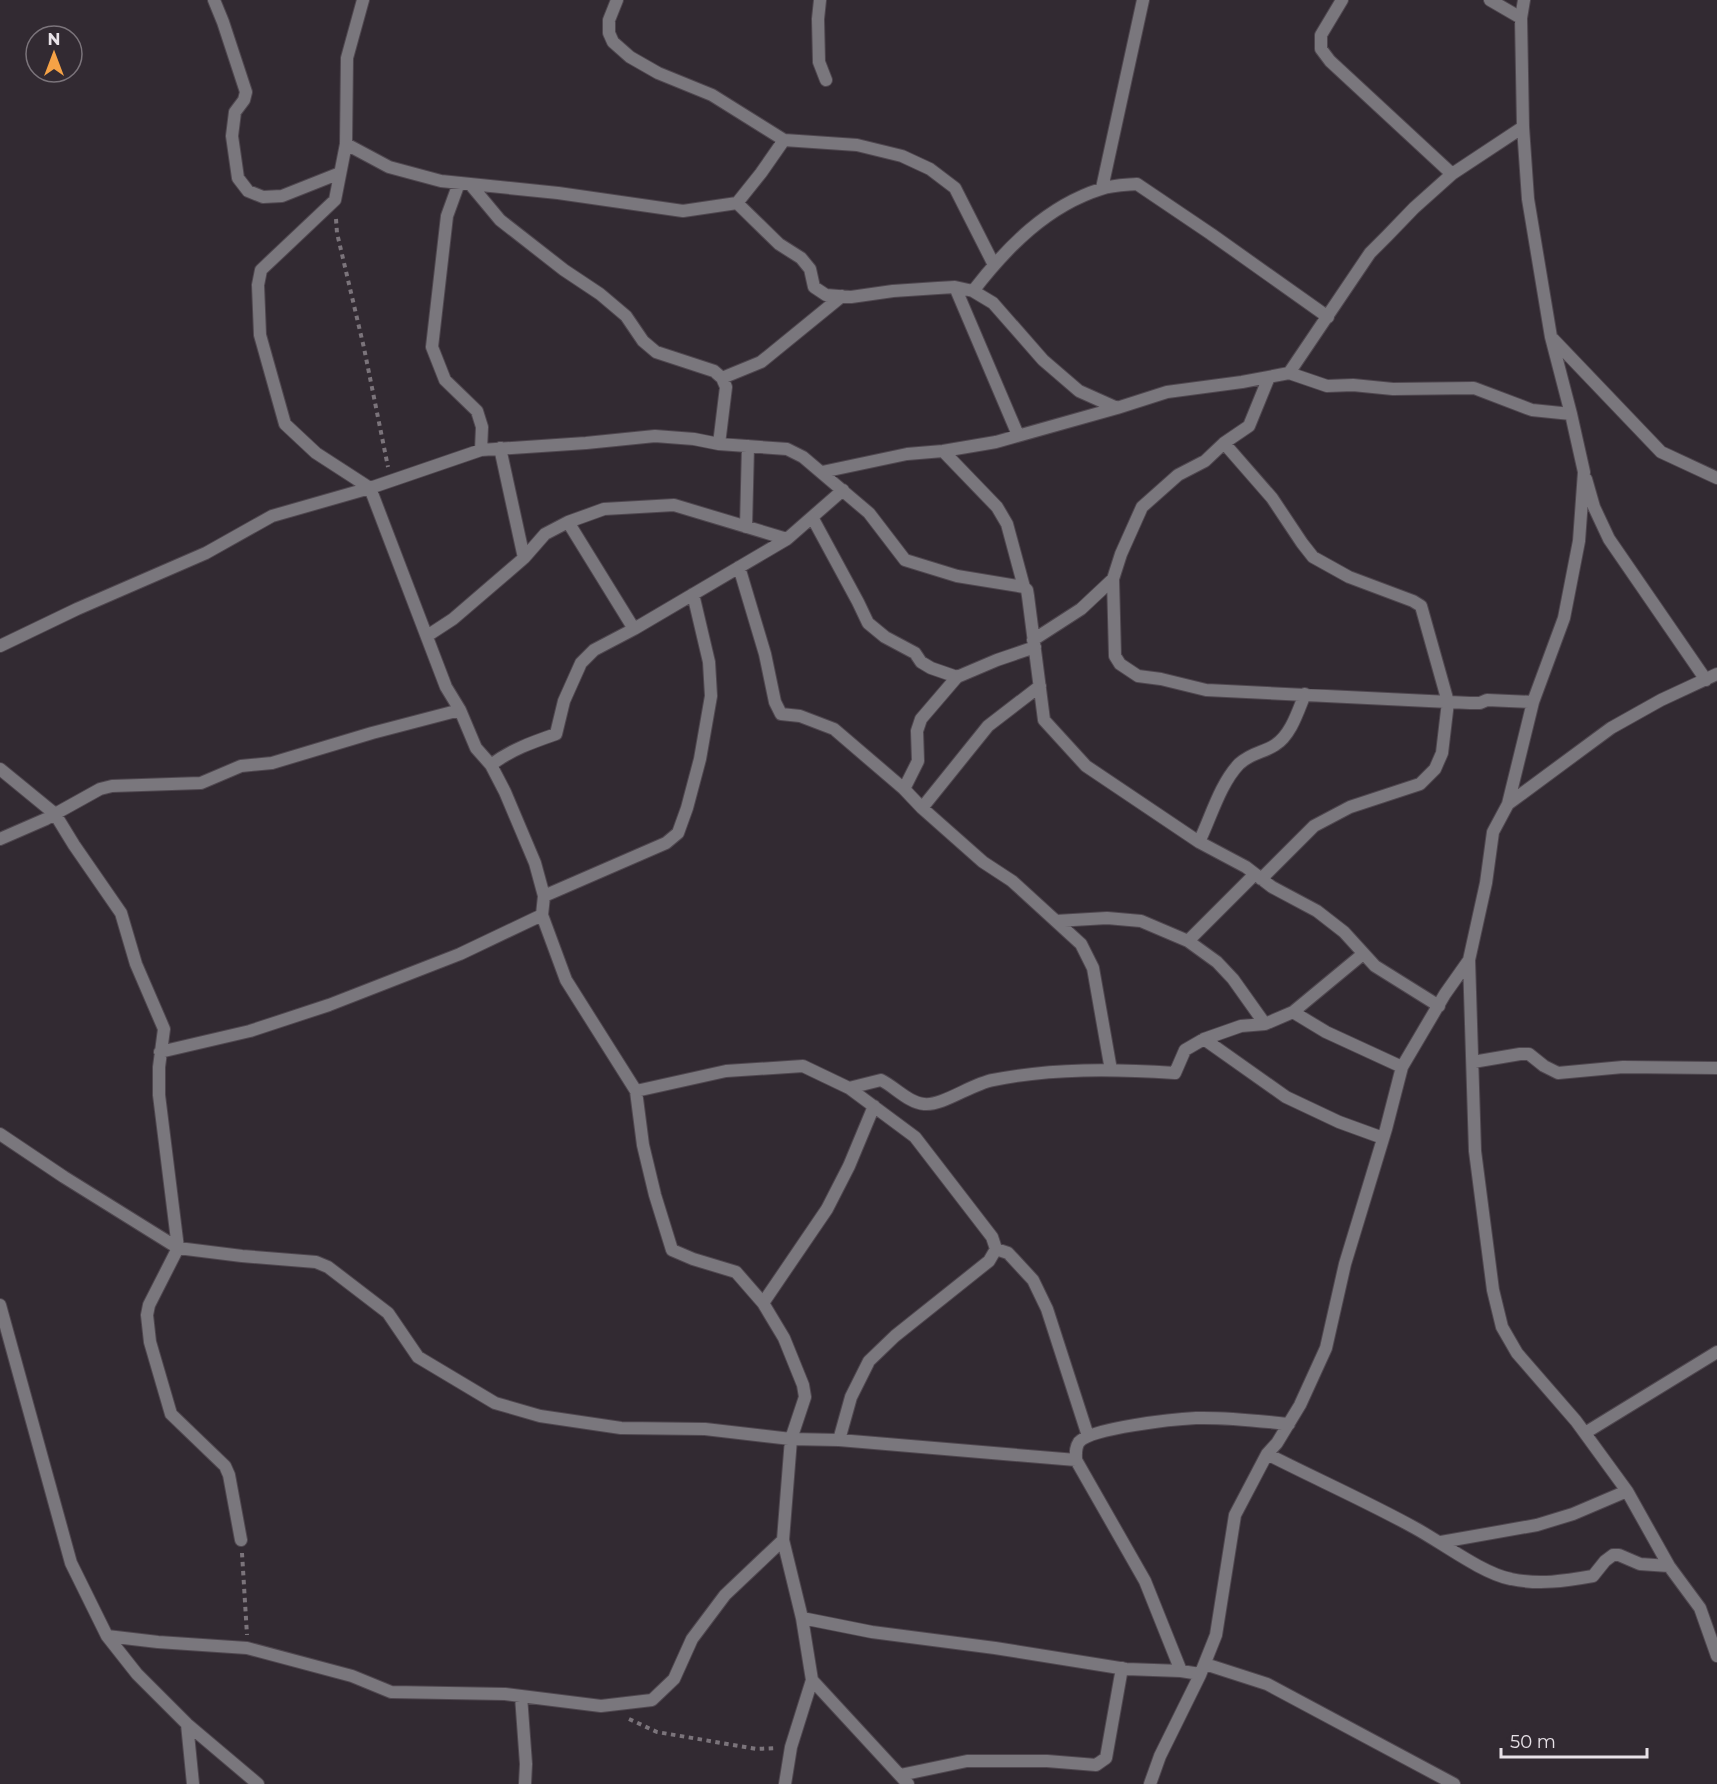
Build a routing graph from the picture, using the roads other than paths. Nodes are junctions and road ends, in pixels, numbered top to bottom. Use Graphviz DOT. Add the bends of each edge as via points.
graph roads {
  1 [pos="214,0"];
  2 [pos="363,0"];
  3 [pos="618,0"];
  4 [pos="820,0"];
  5 [pos="1143,0"];
  6 [pos="1342,0"];
  7 [pos="1490,0"];
  8 [pos="1524,0"];
  9 [pos="1521,18"];
  10 [pos="826,80"];
  11 [pos="1523,127"];
  12 [pos="784,140"];
  13 [pos="346,144"];
  14 [pos="340,173"];
  15 [pos="1452,174"];
  16 [pos="465,184"];
  17 [pos="1102,188"];
  18 [pos="736,203"];
  19 [pos="994,265"];
  20 [pos="955,287"];
  21 [pos="973,291"];
  22 [pos="842,296"];
  23 [pos="1328,317"];
  24 [pos="1551,337"];
  25 [pos="1289,373"];
  26 [pos="1269,377"];
  27 [pos="722,378"];
  28 [pos="1117,408"];
  29 [pos="1571,414"];
  30 [pos="1018,435"];
  31 [pos="1224,443"];
  32 [pos="719,444"];
  33 [pos="748,446"];
  34 [pos="500,448"];
  35 [pos="481,450"];
  36 [pos="944,451"];
  37 [pos="822,472"];
  38 [pos="1584,472"];
  39 [pos="1717,478"];
  40 [pos="370,488"];
  41 [pos="843,490"];
  42 [pos="812,518"];
  43 [pos="568,522"];
  44 [pos="746,527"];
  45 [pos="787,539"];
  46 [pos="524,558"];
  47 [pos="739,567"];
  48 [pos="1113,579"];
  49 [pos="1024,587"];
  50 [pos="693,594"];
  51 [pos="634,629"];
  52 [pos="427,636"];
  53 [pos="1034,644"];
  54 [pos="0,646"];
  55 [pos="957,677"];
  56 [pos="1714,677"];
  57 [pos="1040,686"];
  58 [pos="1305,694"];
  59 [pos="1448,702"];
  60 [pos="1533,702"];
  61 [pos="460,710"];
  62 [pos="491,765"];
  63 [pos="0,769"];
  64 [pos="904,789"];
  65 [pos="1508,804"];
  66 [pos="922,808"];
  67 [pos="55,814"];
  68 [pos="0,839"];
  69 [pos="1199,842"];
  70 [pos="1258,877"];
  71 [pos="544,896"];
  72 [pos="542,915"];
  73 [pos="1056,921"];
  74 [pos="1188,941"];
  75 [pos="1363,954"];
  76 [pos="1469,960"];
  77 [pos="1439,1006"];
  78 [pos="1293,1012"];
  79 [pos="1265,1024"];
  80 [pos="1204,1039"];
  81 [pos="160,1052"];
  82 [pos="1473,1062"];
  83 [pos="1402,1067"];
  84 [pos="1717,1068"];
  85 [pos="1111,1070"];
  86 [pos="849,1088"];
  87 [pos="636,1091"];
  88 [pos="874,1106"];
  89 [pos="0,1134"];
  90 [pos="1383,1138"];
  91 [pos="178,1248"];
  92 [pos="996,1249"];
  93 [pos="763,1303"];
  94 [pos="0,1305"];
  95 [pos="1717,1352"];
  96 [pos="1289,1424"];
  97 [pos="1586,1433"];
  98 [pos="1088,1436"];
  99 [pos="791,1439"];
  100 [pos="839,1440"];
  101 [pos="1267,1454"];
  102 [pos="1076,1460"];
  103 [pos="1627,1491"];
  104 [pos="241,1540"];
  105 [pos="783,1540"];
  106 [pos="1441,1542"];
  107 [pos="1669,1566"];
  108 [pos="802,1618"];
  109 [pos="1713,1630"];
  110 [pos="107,1636"];
  111 [pos="1717,1656"];
  112 [pos="1122,1668"];
  113 [pos="1202,1669"];
  114 [pos="1181,1671"];
  115 [pos="812,1680"];
  116 [pos="521,1696"];
  117 [pos="187,1724"];
  118 [pos="904,1779"];
  119 [pos="193,1784"];
  120 [pos="258,1784"];
  121 [pos="525,1784"];
  122 [pos="785,1784"];
  123 [pos="1150,1784"];
  124 [pos="1454,1784"];
  1 -- 14 [label="street" via="246,92 236,112 232,136 238,178 248,190 263,197 282,196"];
  2 -- 13 [label="street" via="346,68"];
  3 -- 12 [label="street" via="609,20 609,33 630,57 712,95"];
  4 -- 10 [label="street" via="819,62"];
  5 -- 17 [label="street"];
  6 -- 15 [label="street" via="1321,35 1321,49"];
  7 -- 9 [label="street"];
  8 -- 9 [label="street"];
  9 -- 11 [label="street"];
  11 -- 15 [label="street"];
  11 -- 24 [label="street" via="1528,199"];
  12 -- 18 [label="street"];
  12 -- 19 [label="street" via="857,145 902,156 930,169 955,188"];
  13 -- 14 [label="street"];
  13 -- 16 [label="street" via="389,167"];
  14 -- 40 [label="street" via="335,200 261,270 260,335 285,424 316,453"];
  15 -- 23 [label="street" via="1370,253"];
  16 -- 18 [label="street" via="683,211"];
  16 -- 27 [label="street" via="500,220 626,316 656,352"];
  16 -- 35 [label="street" via="445,226 432,347 445,380 477,411 482,427"];
  17 -- 19 [label="street" via="1064,205 1025,232"];
  17 -- 23 [label="street" via="1137,184"];
  18 -- 22 [label="street" via="779,244 801,258 810,269 814,287 826,295"];
  19 -- 21 [label="street"];
  20 -- 21 [label="street"];
  20 -- 22 [label="street"];
  20 -- 30 [label="street"];
  21 -- 28 [label="street" via="993,303 1043,360 1079,391"];
  22 -- 27 [label="street" via="762,362"];
  23 -- 25 [label="street"];
  24 -- 29 [label="street"];
  24 -- 39 [label="street" via="1661,452"];
  25 -- 26 [label="street"];
  25 -- 29 [label="street" via="1327,386 1474,388 1532,410"];
  26 -- 28 [label="street" via="1167,392"];
  26 -- 31 [label="street" via="1249,426"];
  27 -- 32 [label="street" via="726,387"];
  28 -- 30 [label="street"];
  29 -- 38 [label="street"];
  30 -- 36 [label="street"];
  31 -- 48 [label="street" via="1206,461 1178,475 1142,507"];
  31 -- 59 [label="street" via="1272,498 1313,557 1349,577 1421,606"];
  32 -- 33 [label="street"];
  32 -- 34 [label="street" via="655,436"];
  33 -- 37 [label="street" via="787,449"];
  33 -- 44 [label="street"];
  34 -- 35 [label="street"];
  34 -- 46 [label="street"];
  35 -- 40 [label="street"];
  36 -- 37 [label="street" via="907,454"];
  36 -- 49 [label="street" via="997,507 1007,524"];
  37 -- 41 [label="street"];
  38 -- 56 [label="street" via="1594,507 1610,539"];
  38 -- 60 [label="street" via="1579,541 1564,618"];
  40 -- 52 [label="street"];
  40 -- 54 [label="street" via="272,516 206,553"];
  41 -- 42 [label="street"];
  41 -- 49 [label="street" via="869,513 905,560 957,576"];
  42 -- 45 [label="street"];
  42 -- 55 [label="street" via="868,623 915,653 921,662"];
  43 -- 44 [label="street" via="604,509 674,505"];
  43 -- 46 [label="street" via="545,534"];
  43 -- 51 [label="street"];
  44 -- 45 [label="street"];
  45 -- 47 [label="street"];
  46 -- 52 [label="street" via="453,619"];
  47 -- 50 [label="street"];
  47 -- 64 [label="street" via="781,714 800,716 834,729"];
  48 -- 53 [label="street"];
  48 -- 58 [label="street" via="1115,656 1129,672 1206,690"];
  49 -- 53 [label="street"];
  50 -- 51 [label="street"];
  50 -- 71 [label="street" via="709,662 711,696 700,759 678,833 666,843"];
  51 -- 62 [label="street" via="594,650 581,663 564,701 556,734 509,751"];
  52 -- 61 [label="street" via="446,687"];
  53 -- 55 [label="street"];
  53 -- 57 [label="street"];
  55 -- 64 [label="street" via="921,719 917,732 918,761"];
  56 -- 65 [label="street" via="1611,728"];
  57 -- 66 [label="street" via="988,726"];
  57 -- 69 [label="street" via="1044,720 1086,766"];
  58 -- 59 [label="street"];
  58 -- 69 [label="street" via="1285,738 1239,765 1224,786"];
  59 -- 60 [label="street"];
  59 -- 70 [label="street" via="1442,753 1435,769 1420,784 1350,807 1314,825"];
  60 -- 65 [label="street"];
  61 -- 62 [label="street" via="476,748"];
  61 -- 67 [label="street" via="272,763 241,766 201,783 100,789"];
  62 -- 71 [label="street" via="535,863"];
  63 -- 67 [label="street"];
  64 -- 66 [label="street"];
  65 -- 76 [label="street" via="1493,832"];
  66 -- 73 [label="street"];
  67 -- 68 [label="street"];
  67 -- 81 [label="street" via="121,913 136,964 164,1029"];
  69 -- 70 [label="street"];
  70 -- 74 [label="street"];
  70 -- 75 [label="street" via="1317,911 1344,932"];
  71 -- 72 [label="street"];
  72 -- 81 [label="street" via="460,954 329,1005 250,1031"];
  72 -- 87 [label="street" via="566,980"];
  73 -- 74 [label="street" via="1141,921"];
  73 -- 85 [label="street" via="1081,944 1093,968"];
  74 -- 79 [label="street" via="1233,979"];
  75 -- 77 [label="street"];
  75 -- 78 [label="street"];
  76 -- 77 [label="street"];
  76 -- 82 [label="street"];
  77 -- 83 [label="street"];
  78 -- 79 [label="street"];
  78 -- 83 [label="street"];
  79 -- 80 [label="street" via="1241,1026"];
  80 -- 85 [label="street" via="1185,1050 1175,1073"];
  80 -- 90 [label="street" via="1286,1097"];
  81 -- 91 [label="street" via="159,1095"];
  82 -- 84 [label="street" via="1529,1054 1558,1072 1623,1067"];
  82 -- 97 [label="street" via="1475,1151 1502,1327 1517,1353"];
  83 -- 90 [label="street"];
  85 -- 86 [label="street" via="1050,1071 990,1080 934,1104 921,1104 881,1080"];
  86 -- 87 [label="street" via="803,1066 726,1071"];
  86 -- 88 [label="street"];
  87 -- 93 [label="street" via="643,1145 672,1250 736,1272"];
  88 -- 92 [label="street" via="915,1137 992,1237"];
  88 -- 93 [label="street" via="827,1209"];
  89 -- 91 [label="street"];
  90 -- 96 [label="street" via="1345,1264 1326,1348"];
  91 -- 99 [label="street" via="316,1262 328,1267 388,1313 418,1357 495,1403 540,1416 621,1428 705,1429"];
  91 -- 104 [label="street" via="149,1305 150,1342 171,1414 225,1466"];
  92 -- 98 [label="street" via="1008,1253 1033,1280 1047,1309"];
  92 -- 100 [label="street" via="989,1261 869,1361 851,1397"];
  93 -- 99 [label="street" via="784,1338 803,1385 805,1397"];
  94 -- 110 [label="street" via="70,1563"];
  95 -- 97 [label="street"];
  96 -- 98 [label="street" via="1196,1418 1110,1429"];
  96 -- 101 [label="street"];
  97 -- 103 [label="street"];
  98 -- 102 [label="street" via="1075,1449"];
  99 -- 100 [label="street"];
  99 -- 105 [label="street"];
  100 -- 102 [label="street"];
  101 -- 106 [label="street"];
  101 -- 113 [label="street" via="1235,1515 1216,1635"];
  102 -- 114 [label="street" via="1145,1581"];
  103 -- 106 [label="street" via="1537,1525"];
  103 -- 107 [label="street"];
  105 -- 108 [label="street"];
  105 -- 116 [label="street" via="725,1595 692,1639 674,1679 652,1701 601,1706"];
  106 -- 107 [label="street" via="1490,1573 1538,1583 1593,1576 1613,1556 1640,1564"];
  107 -- 109 [label="street"];
  108 -- 112 [label="street" via="872,1632"];
  108 -- 115 [label="street"];
  109 -- 111 [label="street"];
  110 -- 116 [label="street" via="248,1648 352,1676 391,1692"];
  110 -- 117 [label="street" via="137,1674"];
  112 -- 114 [label="street"];
  112 -- 118 [label="street" via="1106,1758 1096,1765 967,1761"];
  113 -- 114 [label="street"];
  113 -- 123 [label="street"];
  113 -- 124 [label="street" via="1267,1684"];
  115 -- 118 [label="street"];
  115 -- 122 [label="street" via="791,1747"];
  116 -- 121 [label="street"];
  117 -- 119 [label="street"];
  117 -- 120 [label="street"];
}
